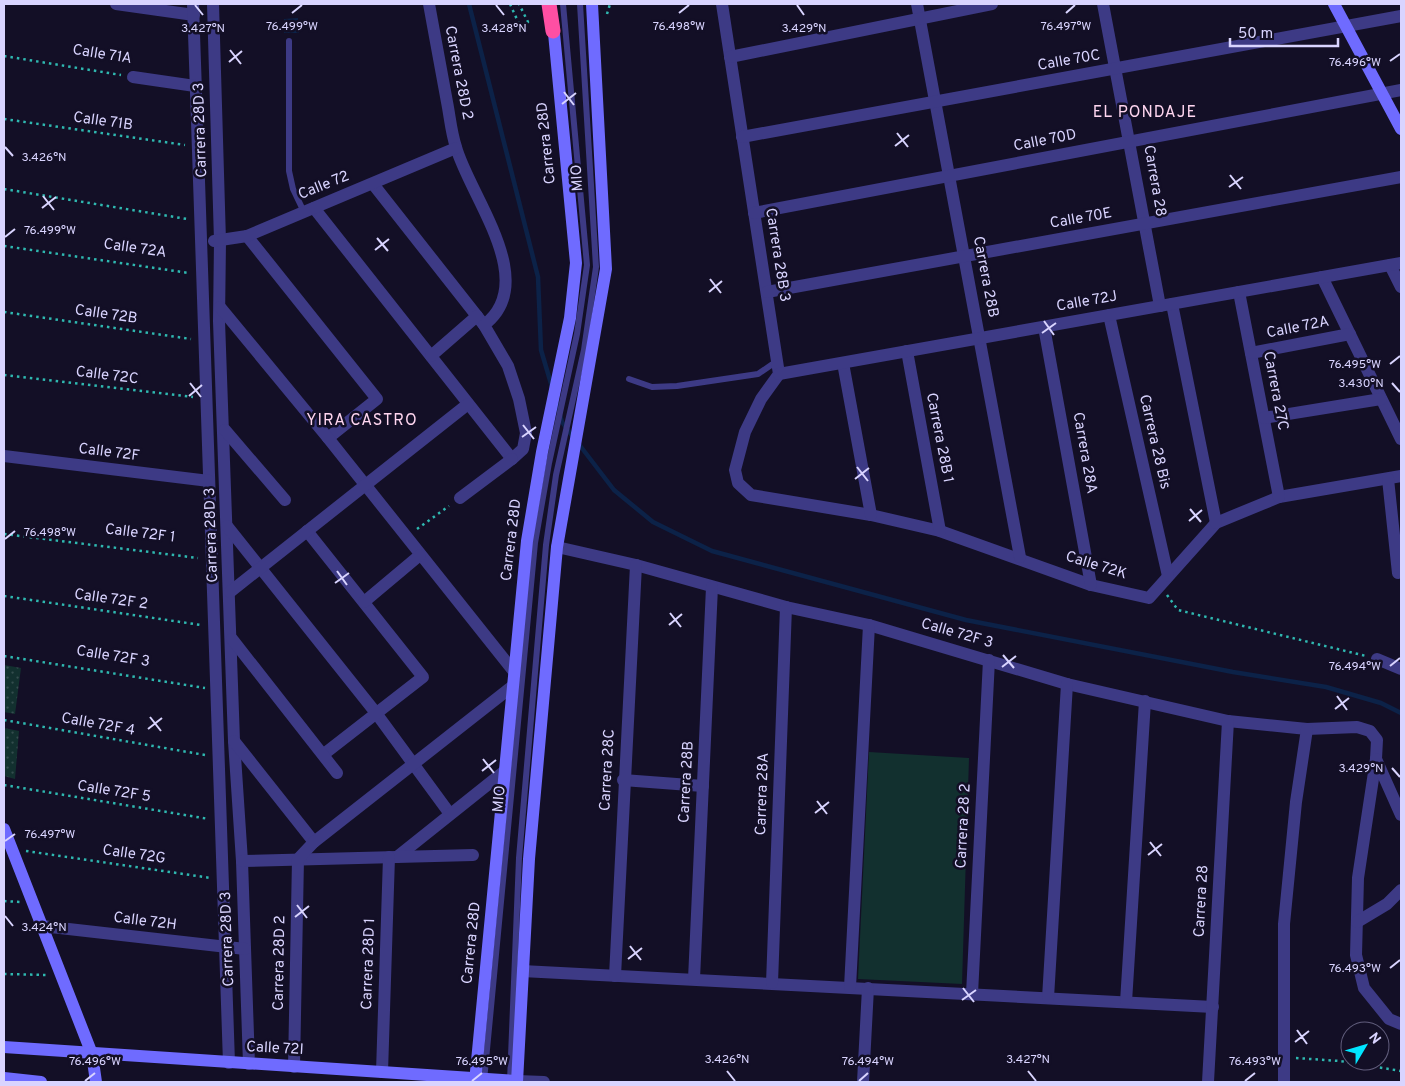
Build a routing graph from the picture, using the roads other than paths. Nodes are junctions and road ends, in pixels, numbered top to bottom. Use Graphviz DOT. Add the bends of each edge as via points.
graph roads {
  1 [pos="116,4"];
  2 [pos="213,4"];
  3 [pos="428,4"];
  4 [pos="551,4"];
  5 [pos="563,4"];
  6 [pos="580,4"];
  7 [pos="594,4"];
  8 [pos="722,4"];
  9 [pos="917,4"];
  10 [pos="992,4"];
  11 [pos="1103,4"];
  12 [pos="1334,4"];
  13 [pos="193,10"];
  14 [pos="1401,16"];
  15 [pos="920,19"];
  16 [pos="1346,26"];
  17 [pos="553,31"];
  18 [pos="289,41"];
  19 [pos="730,57"];
  20 [pos="1116,69"];
  21 [pos="133,77"];
  22 [pos="195,86"];
  23 [pos="1401,90"];
  24 [pos="1382,93"];
  25 [pos="936,102"];
  26 [pos="1401,129"];
  27 [pos="742,137"];
  28 [pos="1130,141"];
  29 [pos="456,148"];
  30 [pos="950,176"];
  31 [pos="1401,177"];
  32 [pos="373,184"];
  33 [pos="309,210"];
  34 [pos="754,213"];
  35 [pos="1145,223"];
  36 [pos="246,236"];
  37 [pos="220,241"];
  38 [pos="202,242"];
  39 [pos="965,256"];
  40 [pos="1396,264"];
  41 [pos="1322,277"];
  42 [pos="1401,287"];
  43 [pos="767,292"];
  44 [pos="1239,292"];
  45 [pos="1166,305"];
  46 [pos="220,307"];
  47 [pos="1109,315"];
  48 [pos="481,320"];
  49 [pos="204,321"];
  50 [pos="219,321"];
  51 [pos="1044,326"];
  52 [pos="1350,334"];
  53 [pos="980,338"];
  54 [pos="906,351"];
  55 [pos="1251,353"];
  56 [pos="431,356"];
  57 [pos="778,360"];
  58 [pos="843,363"];
  59 [pos="779,374"];
  60 [pos="629,380"];
  61 [pos="1381,399"];
  62 [pos="468,404"];
  63 [pos="1264,418"];
  64 [pos="224,430"];
  65 [pos="328,438"];
  66 [pos="1401,439"];
  67 [pos="4,456"];
  68 [pos="512,459"];
  69 [pos="1401,476"];
  70 [pos="1388,479"];
  71 [pos="209,481"];
  72 [pos="365,485"];
  73 [pos="1279,497"];
  74 [pos="460,498"];
  75 [pos="285,500"];
  76 [pos="871,515"];
  77 [pos="1216,523"];
  78 [pos="227,526"];
  79 [pos="307,531"];
  80 [pos="940,531"];
  81 [pos="557,547"];
  82 [pos="420,556"];
  83 [pos="1020,557"];
  84 [pos="636,565"];
  85 [pos="262,568"];
  86 [pos="1398,573"];
  87 [pos="1168,576"];
  88 [pos="1092,584"];
  89 [pos="712,587"];
  90 [pos="230,592"];
  91 [pos="364,602"];
  92 [pos="786,607"];
  93 [pos="869,625"];
  94 [pos="232,639"];
  95 [pos="1377,659"];
  96 [pos="989,660"];
  97 [pos="1401,669"];
  98 [pos="514,679"];
  99 [pos="1067,684"];
  100 [pos="1145,701"];
  101 [pos="376,713"];
  102 [pos="1228,721"];
  103 [pos="1307,729"];
  104 [pos="234,741"];
  105 [pos="324,754"];
  106 [pos="1376,759"];
  107 [pos="413,763"];
  108 [pos="506,770"];
  109 [pos="338,773"];
  110 [pos="623,780"];
  111 [pos="703,786"];
  112 [pos="450,814"];
  113 [pos="1401,815"];
  114 [pos="4,829"];
  115 [pos="314,842"];
  116 [pos="473,855"];
  117 [pos="393,857"];
  118 [pos="298,859"];
  119 [pos="242,861"];
  120 [pos="1401,891"];
  121 [pos="1357,922"];
  122 [pos="42,926"];
  123 [pos="224,948"];
  124 [pos="245,949"];
  125 [pos="522,971"];
  126 [pos="615,976"];
  127 [pos="694,979"];
  128 [pos="772,983"];
  129 [pos="850,987"];
  130 [pos="868,988"];
  131 [pos="972,994"];
  132 [pos="1048,998"];
  133 [pos="1126,1002"];
  134 [pos="1213,1007"];
  135 [pos="1401,1024"];
  136 [pos="4,1047"];
  137 [pos="92,1054"];
  138 [pos="229,1063"];
  139 [pos="249,1064"];
  140 [pos="294,1067"];
  141 [pos="382,1072"];
  142 [pos="4,1078"];
  143 [pos="480,1080"];
  144 [pos="514,1081"];
  145 [pos="41,1082"];
  146 [pos="96,1082"];
  147 [pos="544,1082"];
  148 [pos="863,1082"];
  149 [pos="1208,1082"];
  150 [pos="1284,1082"];
  1 -- 13 [label="street"];
  2 -- 37 [label="street, Carrera 28D 3"];
  3 -- 29 [label="street, Carrera 28D 2"];
  4 -- 17 [label="highway"];
  5 -- 143 [label="lane, MIO" via="587,265 577,334 549,463 536,543"];
  6 -- 144 [label="lane, MIO" via="596,267 584,350 556,475 546,545 519,858"];
  7 -- 81 [label="street" via="606,268"];
  8 -- 19 [label="street, Carrera 28B 3"];
  9 -- 15 [label="street, Carrera 28B"];
  10 -- 15 [label="street"];
  11 -- 20 [label="street, Carrera 28"];
  12 -- 16 [label="street"];
  13 -- 22 [label="street, Carrera 28D 3"];
  14 -- 16 [label="street, Calle 70C"];
  15 -- 19 [label="street"];
  15 -- 25 [label="street, Carrera 28B"];
  16 -- 20 [label="street, Calle 70C"];
  16 -- 24 [label="street"];
  17 -- 98 [label="street, Carrera 28D" via="576,263 570,318 527,541"];
  18 -- 33 [label="lane" via="289,171 293,189"];
  19 -- 27 [label="street, Carrera 28B 3"];
  20 -- 25 [label="street, Calle 70C"];
  20 -- 28 [label="street, Carrera 28"];
  21 -- 22 [label="street, Calle 71A"];
  22 -- 38 [label="street, Carrera 28D 3"];
  23 -- 24 [label="street, Calle 70D"];
  24 -- 26 [label="street"];
  24 -- 28 [label="street, Calle 70D"];
  25 -- 27 [label="street, Calle 70C"];
  25 -- 30 [label="street, Carrera 28B"];
  27 -- 34 [label="street, Carrera 28B 3"];
  28 -- 30 [label="street, Calle 70D"];
  28 -- 35 [label="street, Carrera 28"];
  29 -- 32 [label="street, Calle 72"];
  29 -- 48 [label="street, Carrera 28D 2" via="504,262 506,286 501,304 492,319"];
  30 -- 34 [label="street, Calle 70D"];
  30 -- 39 [label="street, Carrera 28B"];
  31 -- 35 [label="street, Calle 70E"];
  32 -- 33 [label="street, Calle 72"];
  32 -- 48 [label="street"];
  33 -- 36 [label="street, Calle 72"];
  33 -- 56 [label="street"];
  34 -- 43 [label="street, Carrera 28B 3"];
  35 -- 39 [label="street, Calle 70E"];
  35 -- 45 [label="street, Carrera 28"];
  36 -- 37 [label="street, Calle 72"];
  36 -- 65 [label="street" via="377,399"];
  37 -- 38 [label="street, Calle 72"];
  37 -- 46 [label="street, Carrera 28D 3"];
  38 -- 49 [label="street, Carrera 28D 3"];
  39 -- 43 [label="street, Calle 70E"];
  39 -- 53 [label="street, Carrera 28B"];
  40 -- 41 [label="street, Calle 72J"];
  40 -- 42 [label="street"];
  41 -- 44 [label="street, Calle 72J"];
  41 -- 52 [label="street"];
  43 -- 57 [label="street, Carrera 28B 3"];
  44 -- 45 [label="street, Calle 72J"];
  44 -- 55 [label="street, Carrera 27C"];
  45 -- 47 [label="street, Calle 72J"];
  45 -- 77 [label="street, Carrera 28"];
  46 -- 50 [label="street, Carrera 28D 3"];
  46 -- 65 [label="street"];
  47 -- 51 [label="street, Calle 72J"];
  47 -- 87 [label="street, Carrera 28 Bis"];
  48 -- 56 [label="street, Carrera 28D 2"];
  48 -- 68 [label="street" via="508,366 519,399 526,433 523,449"];
  49 -- 50 [label="street"];
  49 -- 71 [label="street, Carrera 28D 3"];
  50 -- 64 [label="street, Carrera 28D 3"];
  51 -- 53 [label="street, Calle 72J"];
  51 -- 88 [label="street, Carrera 28A"];
  52 -- 55 [label="street, Calle 72A"];
  52 -- 61 [label="street"];
  53 -- 54 [label="street, Calle 72J"];
  53 -- 83 [label="street, Carrera 28B"];
  54 -- 58 [label="street, Calle 72J"];
  54 -- 80 [label="street, Carrera 28B 1"];
  55 -- 63 [label="street, Carrera 27C"];
  56 -- 62 [label="street"];
  57 -- 59 [label="street, Carrera 28B 3"];
  57 -- 60 [label="lane" via="758,374 678,386 652,387"];
  58 -- 59 [label="street, Calle 72J"];
  58 -- 76 [label="street"];
  59 -- 76 [label="street, Calle 72K" via="744,432 735,470 738,482 751,495"];
  61 -- 63 [label="street"];
  61 -- 66 [label="street"];
  62 -- 68 [label="street"];
  62 -- 72 [label="street"];
  63 -- 73 [label="street, Carrera 27C"];
  64 -- 75 [label="street"];
  64 -- 78 [label="street, Carrera 28D 3"];
  65 -- 72 [label="street"];
  67 -- 71 [label="street, Calle 72F"];
  68 -- 74 [label="street"];
  69 -- 70 [label="street, Calle 72K"];
  70 -- 73 [label="street, Calle 72K"];
  70 -- 86 [label="street"];
  71 -- 123 [label="street, Carrera 28D 3"];
  72 -- 79 [label="street"];
  72 -- 82 [label="street"];
  73 -- 77 [label="street, Calle 72K"];
  76 -- 80 [label="street, Calle 72K"];
  77 -- 87 [label="street, Calle 72K"];
  78 -- 85 [label="street"];
  78 -- 90 [label="street, Carrera 28D 3"];
  79 -- 85 [label="street"];
  79 -- 91 [label="street"];
  80 -- 83 [label="street, Calle 72K"];
  81 -- 84 [label="street, Calle 72F 3"];
  81 -- 125 [label="street"];
  82 -- 91 [label="street"];
  82 -- 98 [label="street"];
  83 -- 88 [label="street, Calle 72K"];
  84 -- 89 [label="street, Calle 72F 3"];
  84 -- 110 [label="street, Carrera 28C"];
  85 -- 90 [label="street"];
  85 -- 101 [label="street"];
  87 -- 88 [label="street, Calle 72K" via="1149,598"];
  89 -- 92 [label="street, Calle 72F 3"];
  89 -- 111 [label="street, Carrera 28B"];
  90 -- 94 [label="street, Carrera 28D 3"];
  91 -- 101 [label="street" via="423,677"];
  92 -- 93 [label="street, Calle 72F 3"];
  92 -- 128 [label="street, Carrera 28A"];
  93 -- 96 [label="street, Calle 72F 3"];
  93 -- 129 [label="street"];
  94 -- 104 [label="street, Carrera 28D 3"];
  94 -- 105 [label="street"];
  95 -- 97 [label="street"];
  96 -- 99 [label="street, Calle 72F 3"];
  96 -- 131 [label="street, Carrera 28 2"];
  98 -- 107 [label="street"];
  98 -- 108 [label="street, Carrera 28D"];
  99 -- 100 [label="street, Calle 72F 3"];
  99 -- 132 [label="street"];
  100 -- 102 [label="street, Calle 72F 3"];
  100 -- 133 [label="street"];
  101 -- 105 [label="street"];
  101 -- 107 [label="street"];
  102 -- 103 [label="street, Calle 72F 3"];
  102 -- 134 [label="street, Carrera 28"];
  103 -- 106 [label="street, Calle 72F 3" via="1357,727 1370,731 1377,740"];
  103 -- 150 [label="street" via="1284,924"];
  104 -- 115 [label="street"];
  104 -- 119 [label="street, Carrera 28D 3"];
  105 -- 109 [label="street"];
  106 -- 113 [label="street"];
  106 -- 121 [label="street" via="1358,878"];
  107 -- 112 [label="street"];
  107 -- 115 [label="street"];
  108 -- 112 [label="street"];
  108 -- 143 [label="street, Carrera 28D"];
  110 -- 111 [label="street"];
  110 -- 126 [label="street, Carrera 28C"];
  111 -- 127 [label="street, Carrera 28B"];
  112 -- 117 [label="street"];
  114 -- 122 [label="street"];
  115 -- 118 [label="street"];
  116 -- 117 [label="street"];
  117 -- 118 [label="street"];
  117 -- 141 [label="street, Carrera 28D 1"];
  118 -- 119 [label="street"];
  118 -- 140 [label="street, Carrera 28D 2"];
  119 -- 124 [label="street, Carrera 28D 3"];
  120 -- 121 [label="street" via="1387,904"];
  121 -- 135 [label="street" via="1356,954 1364,988 1389,1019"];
  122 -- 123 [label="street, Calle 72H"];
  122 -- 137 [label="street"];
  123 -- 124 [label="street, Calle 72H"];
  123 -- 138 [label="street, Carrera 28D 3"];
  124 -- 139 [label="street, Carrera 28D 3"];
  125 -- 126 [label="street"];
  125 -- 144 [label="street"];
  126 -- 127 [label="street"];
  127 -- 128 [label="street"];
  128 -- 129 [label="street"];
  129 -- 130 [label="street"];
  130 -- 131 [label="street"];
  130 -- 148 [label="street"];
  131 -- 132 [label="street"];
  132 -- 133 [label="street"];
  133 -- 134 [label="street"];
  134 -- 149 [label="street, Carrera 28"];
  136 -- 137 [label="street, Calle 72I"];
  137 -- 138 [label="street, Calle 72I"];
  137 -- 146 [label="street"];
  138 -- 139 [label="street, Calle 72I"];
  139 -- 140 [label="street, Calle 72I"];
  140 -- 141 [label="street, Calle 72I"];
  141 -- 143 [label="street, Calle 72I"];
  142 -- 145 [label="street"];
  143 -- 144 [label="street, Calle 72I"];
  144 -- 147 [label="street, Calle 72I"];
}
